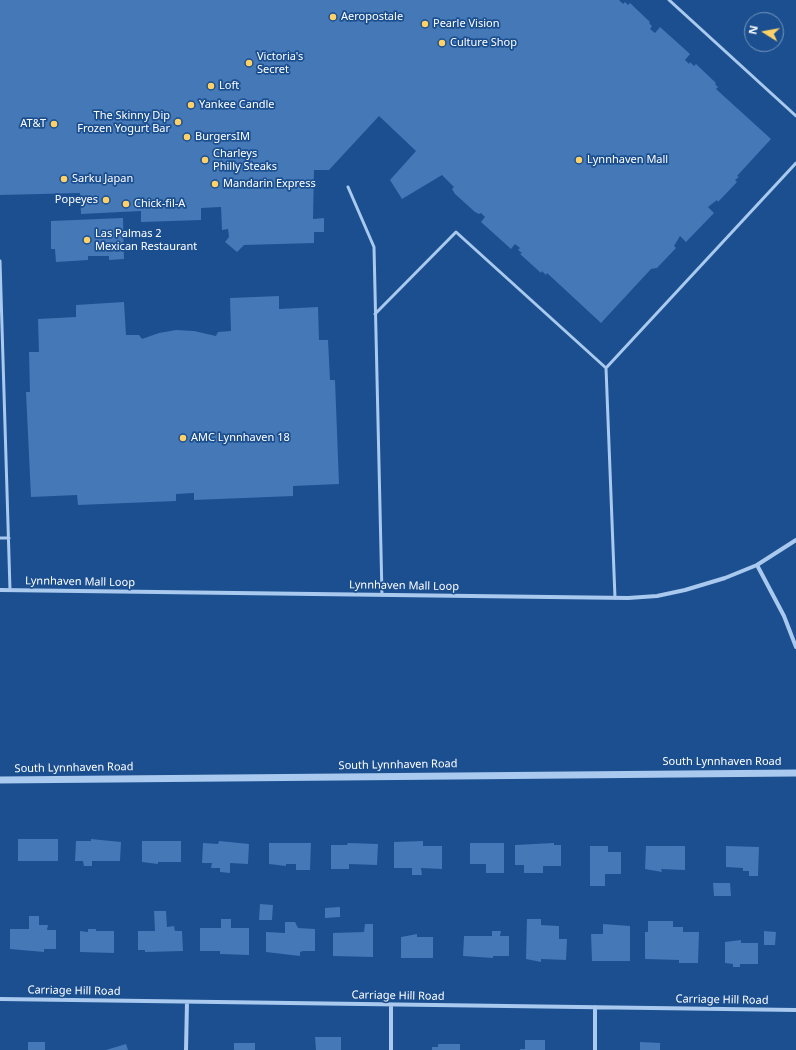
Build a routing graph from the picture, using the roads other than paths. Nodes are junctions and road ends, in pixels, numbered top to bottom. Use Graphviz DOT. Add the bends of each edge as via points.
graph roads {
  1 [pos="669,0"];
  2 [pos="796,116"];
  3 [pos="796,163"];
  4 [pos="348,188"];
  5 [pos="0,261"];
  6 [pos="376,314"];
  7 [pos="606,368"];
  8 [pos="0,538"];
  9 [pos="9,538"];
  10 [pos="796,540"];
  11 [pos="757,565"];
  12 [pos="0,590"];
  13 [pos="10,590"];
  14 [pos="382,595"];
  15 [pos="615,598"];
  16 [pos="796,647"];
  17 [pos="796,773"];
  18 [pos="0,780"];
  19 [pos="0,999"];
  20 [pos="187,1002"];
  21 [pos="391,1005"];
  22 [pos="595,1007"];
  23 [pos="796,1010"];
  24 [pos="186,1050"];
  25 [pos="391,1050"];
  26 [pos="595,1050"];
  1 -- 2 [label="lane"];
  3 -- 7 [label="lane"];
  4 -- 6 [label="lane" via="374,247"];
  5 -- 9 [label="lane"];
  6 -- 7 [label="lane" via="456,232"];
  6 -- 14 [label="lane"];
  7 -- 15 [label="lane"];
  8 -- 9 [label="lane"];
  9 -- 13 [label="lane"];
  10 -- 11 [label="street, Lynnhaven Mall Loop"];
  11 -- 15 [label="street, Lynnhaven Mall Loop" via="685,590 657,596"];
  11 -- 16 [label="street" via="784,616"];
  12 -- 13 [label="street, Lynnhaven Mall Loop"];
  13 -- 14 [label="street, Lynnhaven Mall Loop"];
  14 -- 15 [label="street, Lynnhaven Mall Loop"];
  17 -- 18 [label="street, South Lynnhaven Road"];
  19 -- 20 [label="street, Carriage Hill Road"];
  20 -- 21 [label="street, Carriage Hill Road"];
  20 -- 24 [label="street"];
  21 -- 22 [label="street, Carriage Hill Road"];
  21 -- 25 [label="street"];
  22 -- 23 [label="street, Carriage Hill Road"];
  22 -- 26 [label="street"];
}
